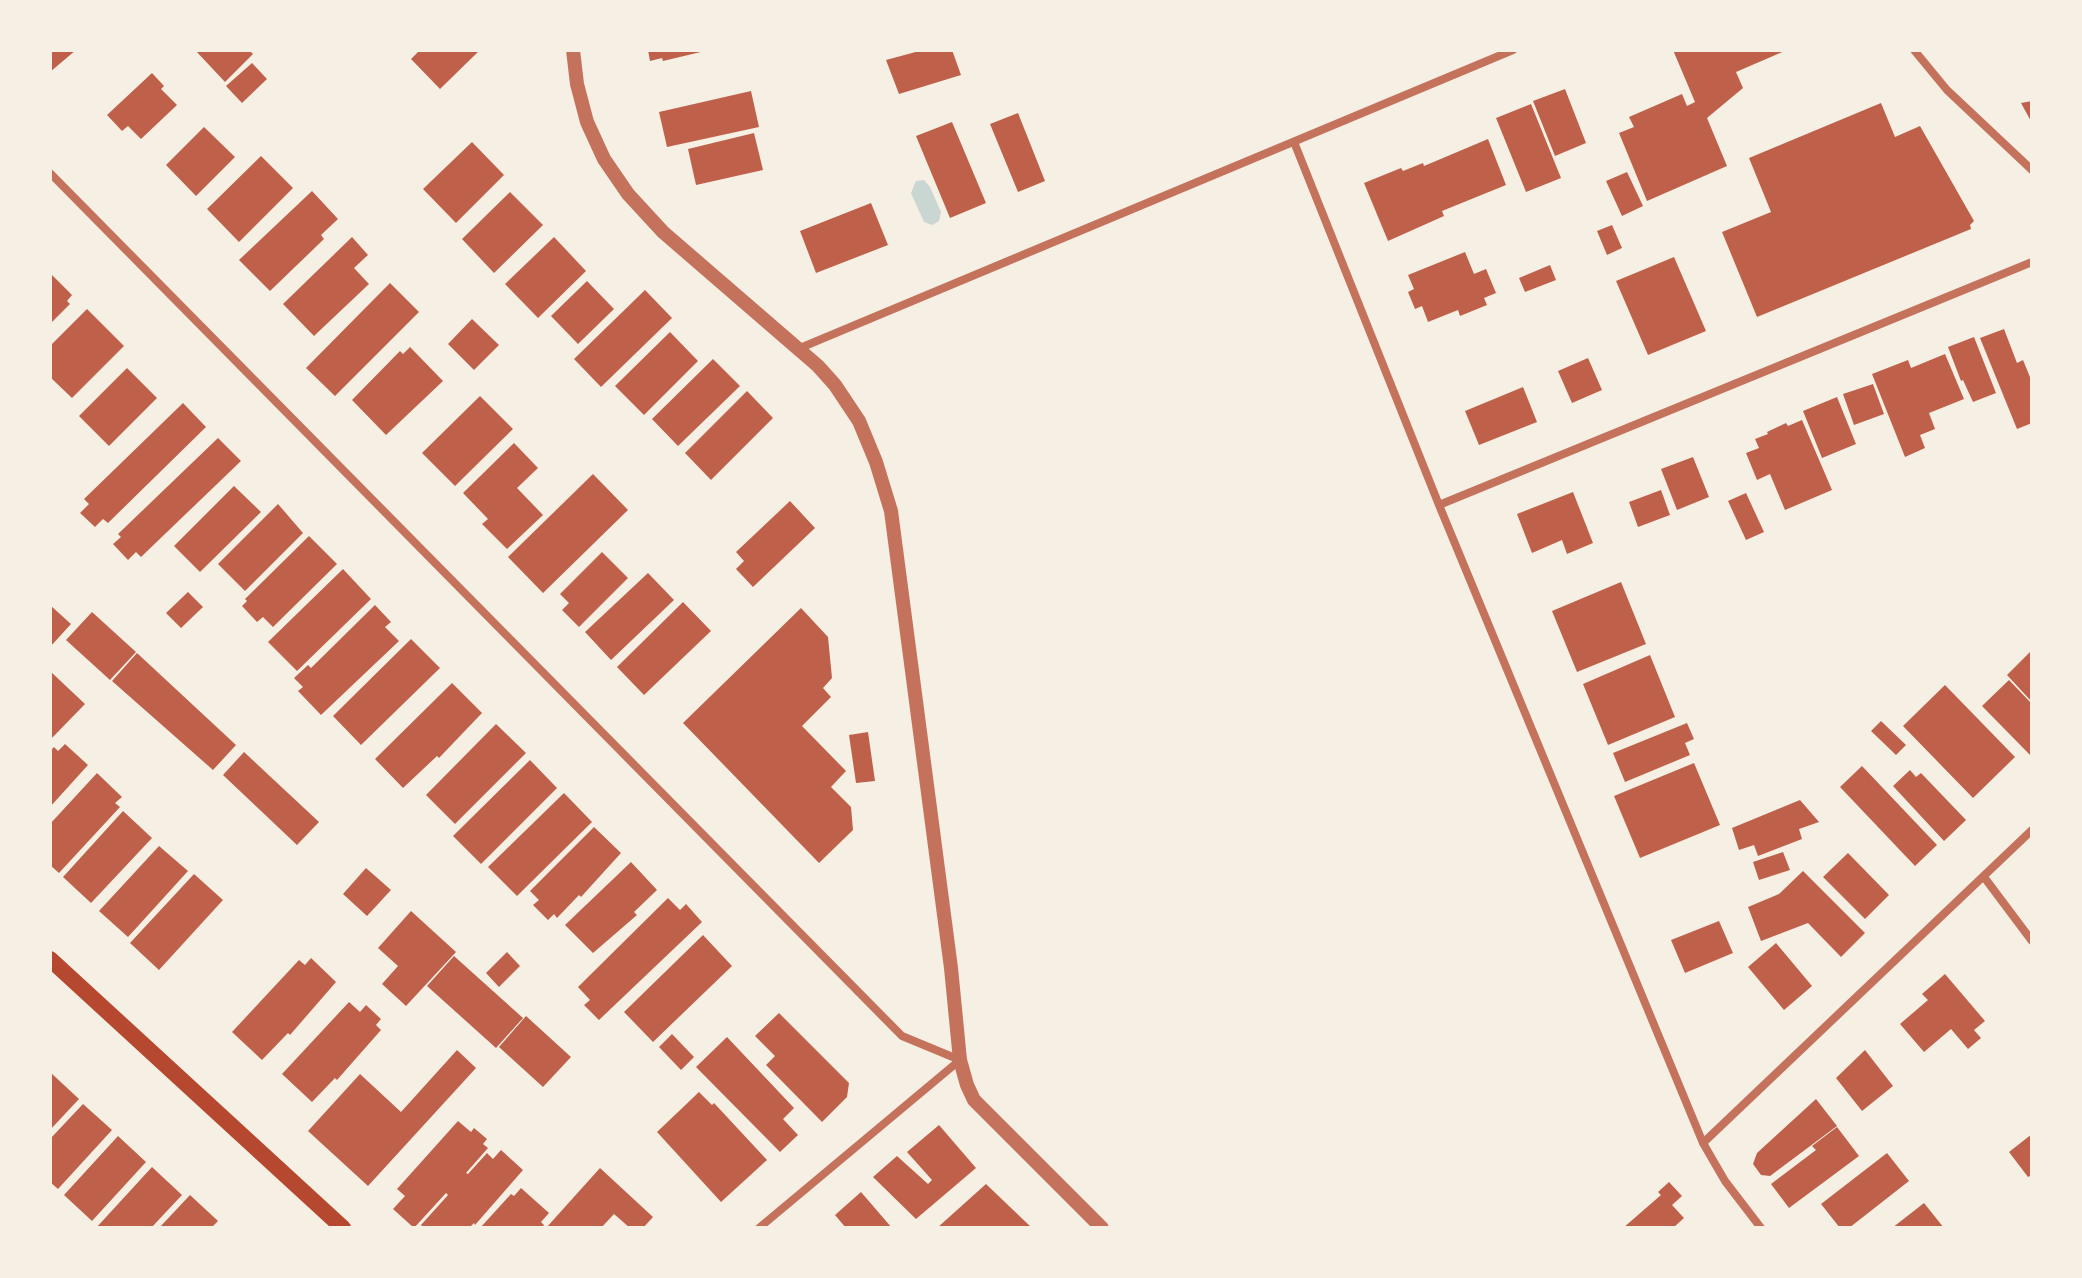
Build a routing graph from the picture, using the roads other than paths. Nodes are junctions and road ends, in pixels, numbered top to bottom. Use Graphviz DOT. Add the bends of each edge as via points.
graph roads {
  1 [pos="573,50"];
  2 [pos="1513,50"];
  3 [pos="1914,50"];
  4 [pos="1294,142"];
  5 [pos="2032,170"];
  6 [pos="50,173"];
  7 [pos="2032,262"];
  8 [pos="800,348"];
  9 [pos="1439,505"];
  10 [pos="2032,830"];
  11 [pos="1984,877"];
  12 [pos="2032,941"];
  13 [pos="50,959"];
  14 [pos="960,1060"];
  15 [pos="1703,1143"];
  16 [pos="343,1228"];
  17 [pos="759,1228"];
  18 [pos="1102,1228"];
  19 [pos="1761,1228"];
  1 -- 8 [label="street" via="590,131 628,194 663,232"];
  2 -- 4 [label="street"];
  3 -- 5 [label="street" via="1947,90"];
  4 -- 8 [label="street"];
  4 -- 9 [label="street"];
  6 -- 14 [label="street" via="902,1036"];
  7 -- 9 [label="street"];
  8 -- 14 [label="street" via="859,421 891,511"];
  9 -- 15 [label="street"];
  10 -- 11 [label="street"];
  11 -- 12 [label="street"];
  11 -- 15 [label="street"];
  13 -- 16 [label="main road"];
  14 -- 17 [label="street"];
  14 -- 18 [label="street" via="974,1100"];
  15 -- 19 [label="street"];
}
